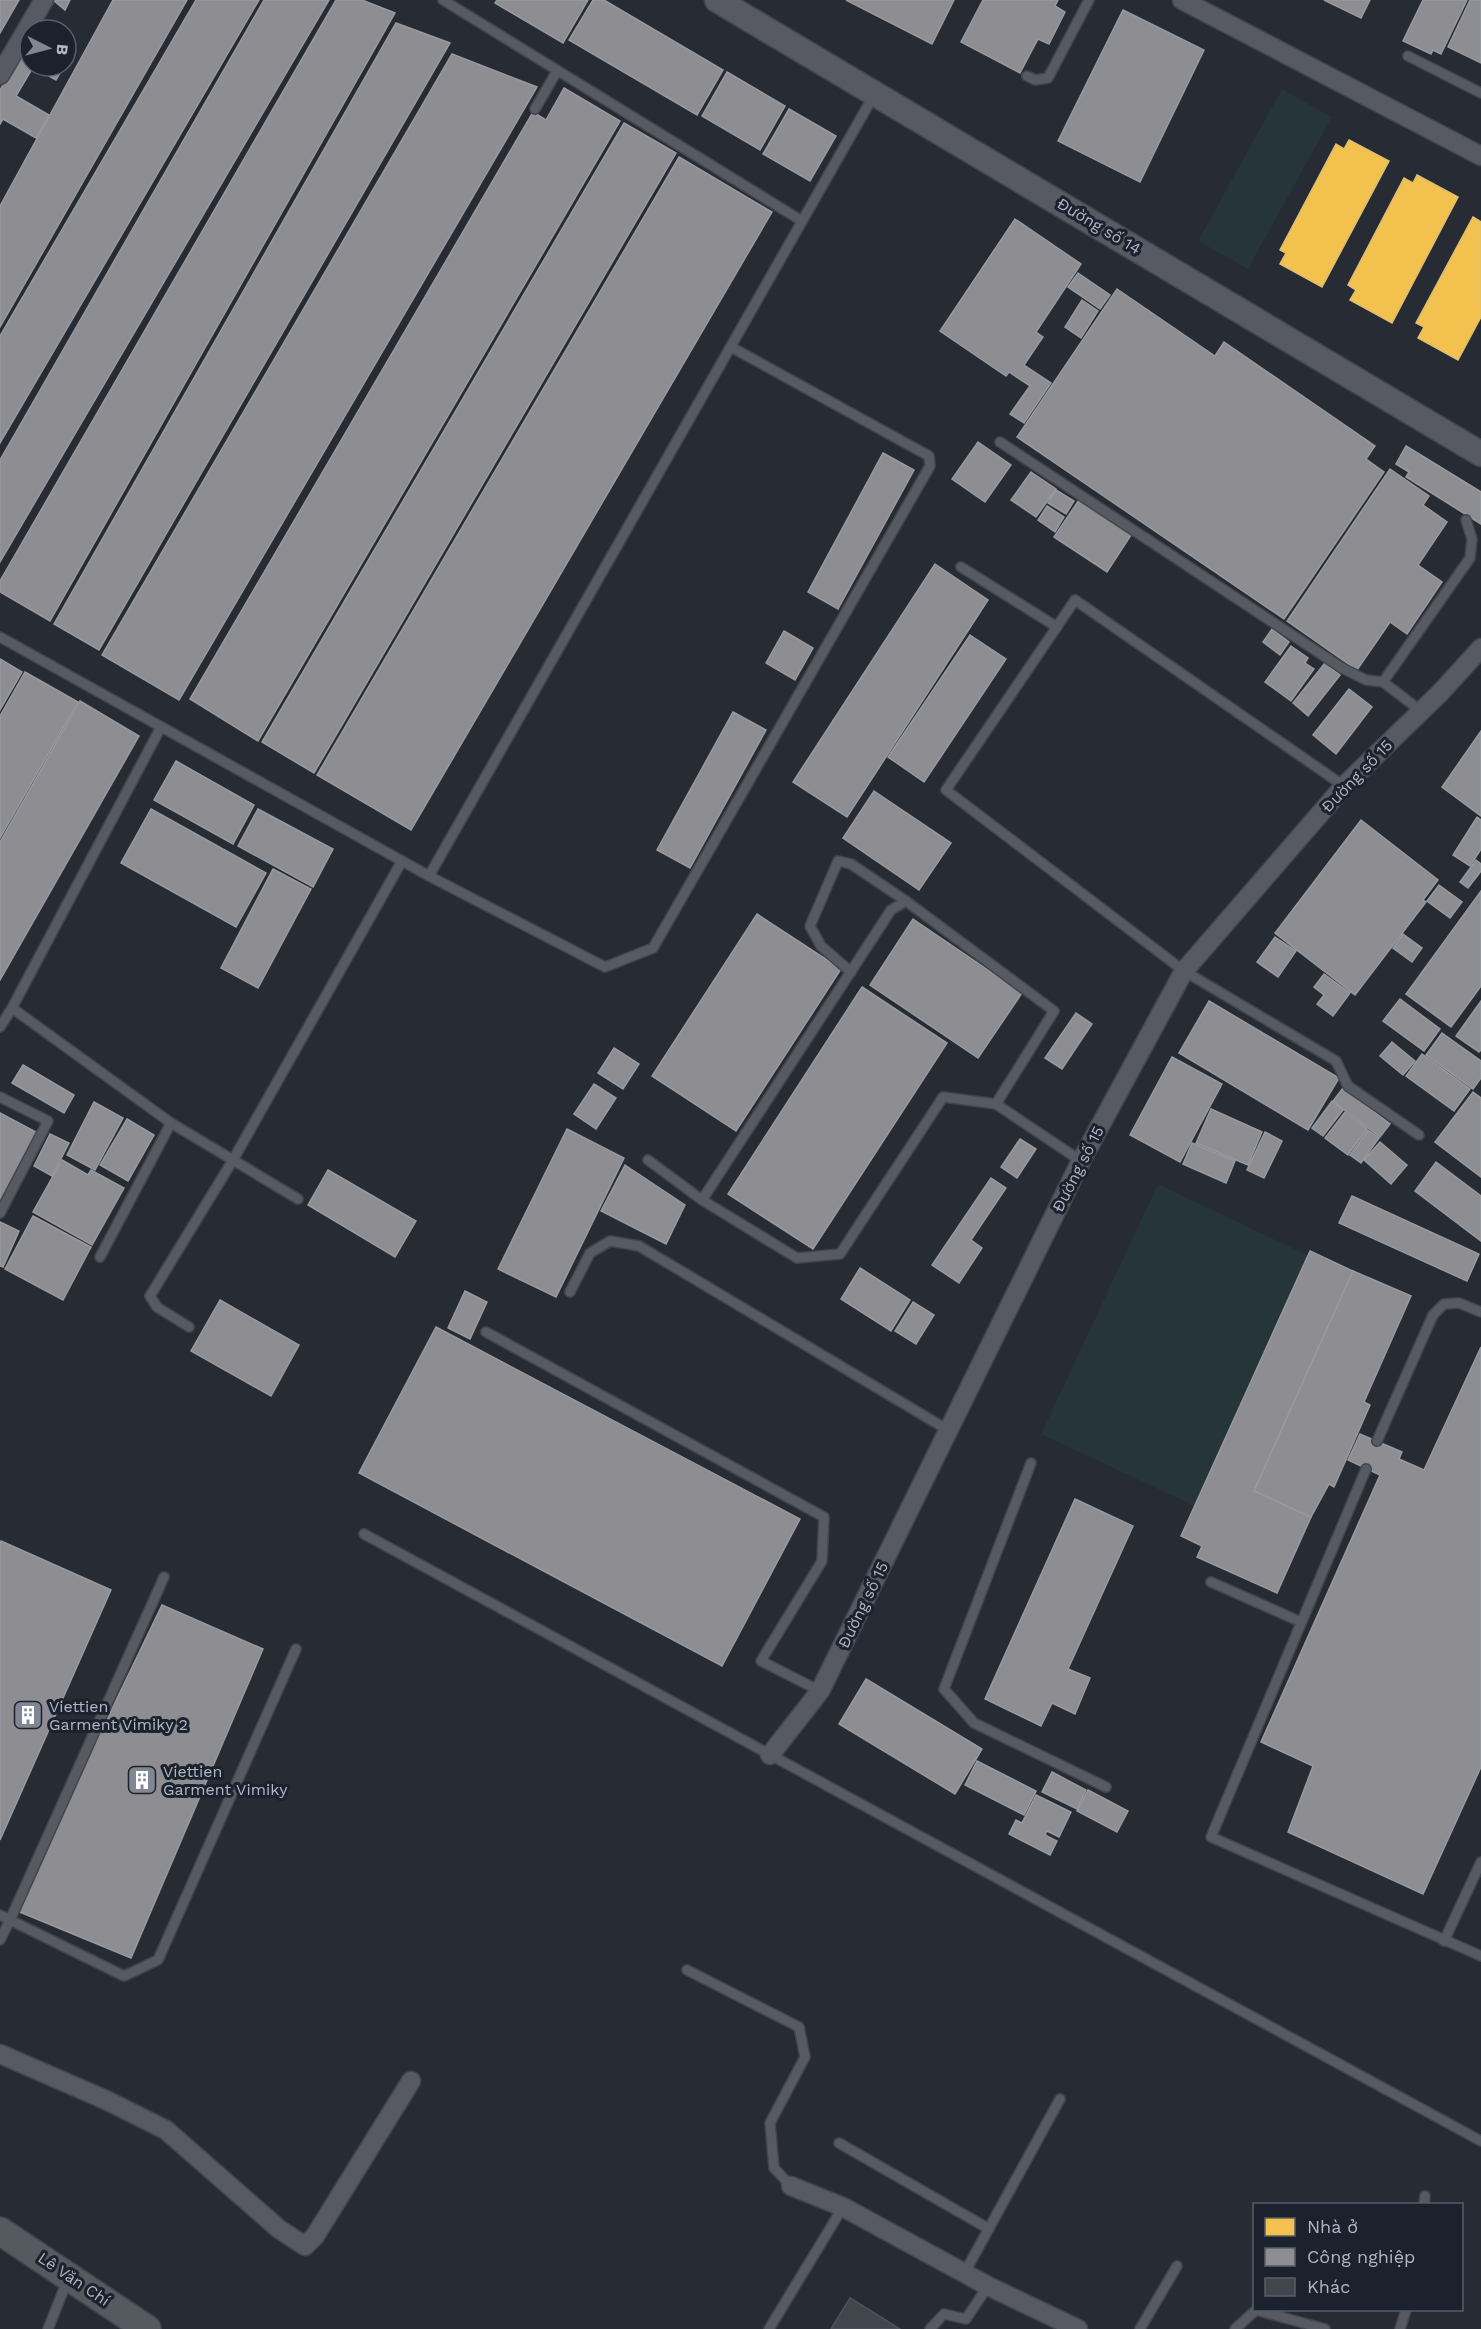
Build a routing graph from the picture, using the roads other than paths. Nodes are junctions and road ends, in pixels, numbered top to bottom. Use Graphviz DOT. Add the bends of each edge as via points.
graph roads {
  1 [pos="44,0"];
  2 [pos="443,0"];
  3 [pos="717,0"];
  4 [pos="1089,0"];
  5 [pos="1182,0"];
  6 [pos="1408,56"];
  7 [pos="557,71"];
  8 [pos="0,75"];
  9 [pos="1027,76"];
  10 [pos="875,93"];
  11 [pos="1481,93"];
  12 [pos="535,109"];
  13 [pos="1481,156"];
  14 [pos="802,221"];
  15 [pos="731,347"];
  16 [pos="1000,442"];
  17 [pos="1481,454"];
  18 [pos="1466,520"];
  19 [pos="961,567"];
  20 [pos="1057,627"];
  21 [pos="0,637"];
  22 [pos="1481,648"];
  23 [pos="1383,682"];
  24 [pos="1421,711"];
  25 [pos="161,727"];
  26 [pos="1344,786"];
  27 [pos="402,861"];
  28 [pos="429,876"];
  29 [pos="906,901"];
  30 [pos="1184,971"];
  31 [pos="850,972"];
  32 [pos="12,1008"];
  33 [pos="0,1027"];
  34 [pos="0,1097"];
  35 [pos="996,1104"];
  36 [pos="171,1124"];
  37 [pos="1419,1136"];
  38 [pos="233,1160"];
  39 [pos="648,1160"];
  40 [pos="1081,1161"];
  41 [pos="298,1199"];
  42 [pos="702,1200"];
  43 [pos="0,1213"];
  44 [pos="100,1257"];
  45 [pos="570,1292"];
  46 [pos="1481,1312"];
  47 [pos="189,1327"];
  48 [pos="486,1332"];
  49 [pos="948,1430"];
  50 [pos="1377,1442"];
  51 [pos="1031,1463"];
  52 [pos="1366,1468"];
  53 [pos="364,1534"];
  54 [pos="164,1577"];
  55 [pos="1211,1582"];
  56 [pos="1301,1622"];
  57 [pos="296,1649"];
  58 [pos="820,1691"];
  59 [pos="770,1755"];
  60 [pos="1106,1787"];
  61 [pos="1481,1862"];
  62 [pos="0,1915"];
  63 [pos="10,1920"];
  64 [pos="0,1940"];
  65 [pos="1444,1941"];
  66 [pos="1481,1956"];
  67 [pos="687,1970"];
  68 [pos="0,2054"];
  69 [pos="411,2081"];
  70 [pos="1059,2099"];
  71 [pos="1481,2141"];
  72 [pos="839,2143"];
  73 [pos="791,2186"];
  74 [pos="843,2207"];
  75 [pos="989,2229"];
  76 [pos="2,2237"];
  77 [pos="1177,2266"];
  78 [pos="965,2272"];
  79 [pos="69,2276"];
  80 [pos="988,2286"];
  81 [pos="1255,2311"];
  82 [pos="1260,2311"];
  83 [pos="1406,2311"];
  84 [pos="48,2329"];
  85 [pos="147,2329"];
  86 [pos="769,2329"];
  87 [pos="930,2329"];
  88 [pos="1078,2329"];
  89 [pos="1140,2329"];
  90 [pos="1234,2329"];
  91 [pos="1325,2329"];
  92 [pos="1400,2329"];
  1 -- 8 [label="street"];
  2 -- 7 [label="lane"];
  3 -- 10 [label="street, Đường số 14"];
  4 -- 9 [label="lane" via="1048,78 1035,80"];
  5 -- 13 [label="street"];
  6 -- 11 [label="lane"];
  7 -- 12 [label="lane"];
  7 -- 14 [label="lane"];
  10 -- 14 [label="lane"];
  10 -- 17 [label="street, Đường số 14"];
  14 -- 15 [label="lane"];
  15 -- 28 [label="lane"];
  15 -- 28 [label="lane" via="929,456 930,466 653,948 604,967"];
  16 -- 23 [label="lane" via="1342,668 1366,680"];
  18 -- 23 [label="lane" via="1472,539 1470,558"];
  19 -- 20 [label="lane"];
  20 -- 26 [label="lane" via="1075,600"];
  20 -- 30 [label="lane" via="946,790"];
  21 -- 25 [label="lane"];
  22 -- 24 [label="street, Đường số 15"];
  23 -- 24 [label="lane"];
  24 -- 26 [label="street, Đường số 15"];
  25 -- 27 [label="lane"];
  25 -- 32 [label="lane"];
  26 -- 30 [label="street, Đường số 15"];
  27 -- 28 [label="lane"];
  27 -- 38 [label="lane"];
  29 -- 31 [label="lane" via="891,910"];
  29 -- 31 [label="lane" via="851,864 838,861 810,926 821,946"];
  29 -- 35 [label="lane" via="1054,1011"];
  30 -- 37 [label="lane" via="1336,1062 1348,1086"];
  30 -- 40 [label="street, Đường số 15"];
  31 -- 42 [label="lane"];
  32 -- 33 [label="lane"];
  32 -- 36 [label="lane"];
  34 -- 43 [label="lane" via="48,1121"];
  35 -- 40 [label="lane"];
  35 -- 42 [label="lane" via="944,1097 840,1254 797,1258"];
  36 -- 38 [label="lane"];
  36 -- 44 [label="lane"];
  38 -- 41 [label="lane"];
  38 -- 47 [label="lane" via="150,1296 157,1308"];
  39 -- 42 [label="lane"];
  40 -- 49 [label="street, Đường số 15"];
  45 -- 49 [label="lane" via="590,1253 610,1241 639,1246"];
  46 -- 50 [label="lane" via="1459,1304 1444,1304 1433,1315"];
  48 -- 58 [label="lane" via="824,1517 822,1561 761,1661"];
  49 -- 58 [label="street, Đường số 15"];
  51 -- 60 [label="lane" via="944,1689 974,1723"];
  52 -- 56 [label="lane"];
  53 -- 59 [label="lane"];
  54 -- 63 [label="lane"];
  55 -- 56 [label="lane"];
  56 -- 65 [label="lane" via="1211,1837"];
  57 -- 63 [label="lane" via="158,1960 124,1976"];
  58 -- 59 [label="street, Đường số 15"];
  59 -- 71 [label="lane"];
  61 -- 65 [label="lane"];
  62 -- 63 [label="lane"];
  63 -- 64 [label="lane"];
  65 -- 66 [label="lane"];
  67 -- 73 [label="lane" via="799,2027 805,2057 770,2123 774,2168"];
  68 -- 69 [label="street" via="166,2130 279,2229 305,2246 315,2236"];
  70 -- 75 [label="lane"];
  72 -- 75 [label="lane"];
  73 -- 74 [label="street"];
  74 -- 78 [label="street"];
  74 -- 86 [label="lane"];
  75 -- 78 [label="lane"];
  76 -- 79 [label="main road, Lê Văn Chí"];
  77 -- 89 [label="lane"];
  78 -- 80 [label="street"];
  79 -- 84 [label="lane"];
  79 -- 85 [label="main road, Lê Văn Chí"];
  80 -- 87 [label="lane" via="966,2319 944,2314"];
  80 -- 88 [label="street"];
  81 -- 90 [label="lane"];
  82 -- 91 [label="lane"];
  83 -- 92 [label="lane"];
}
